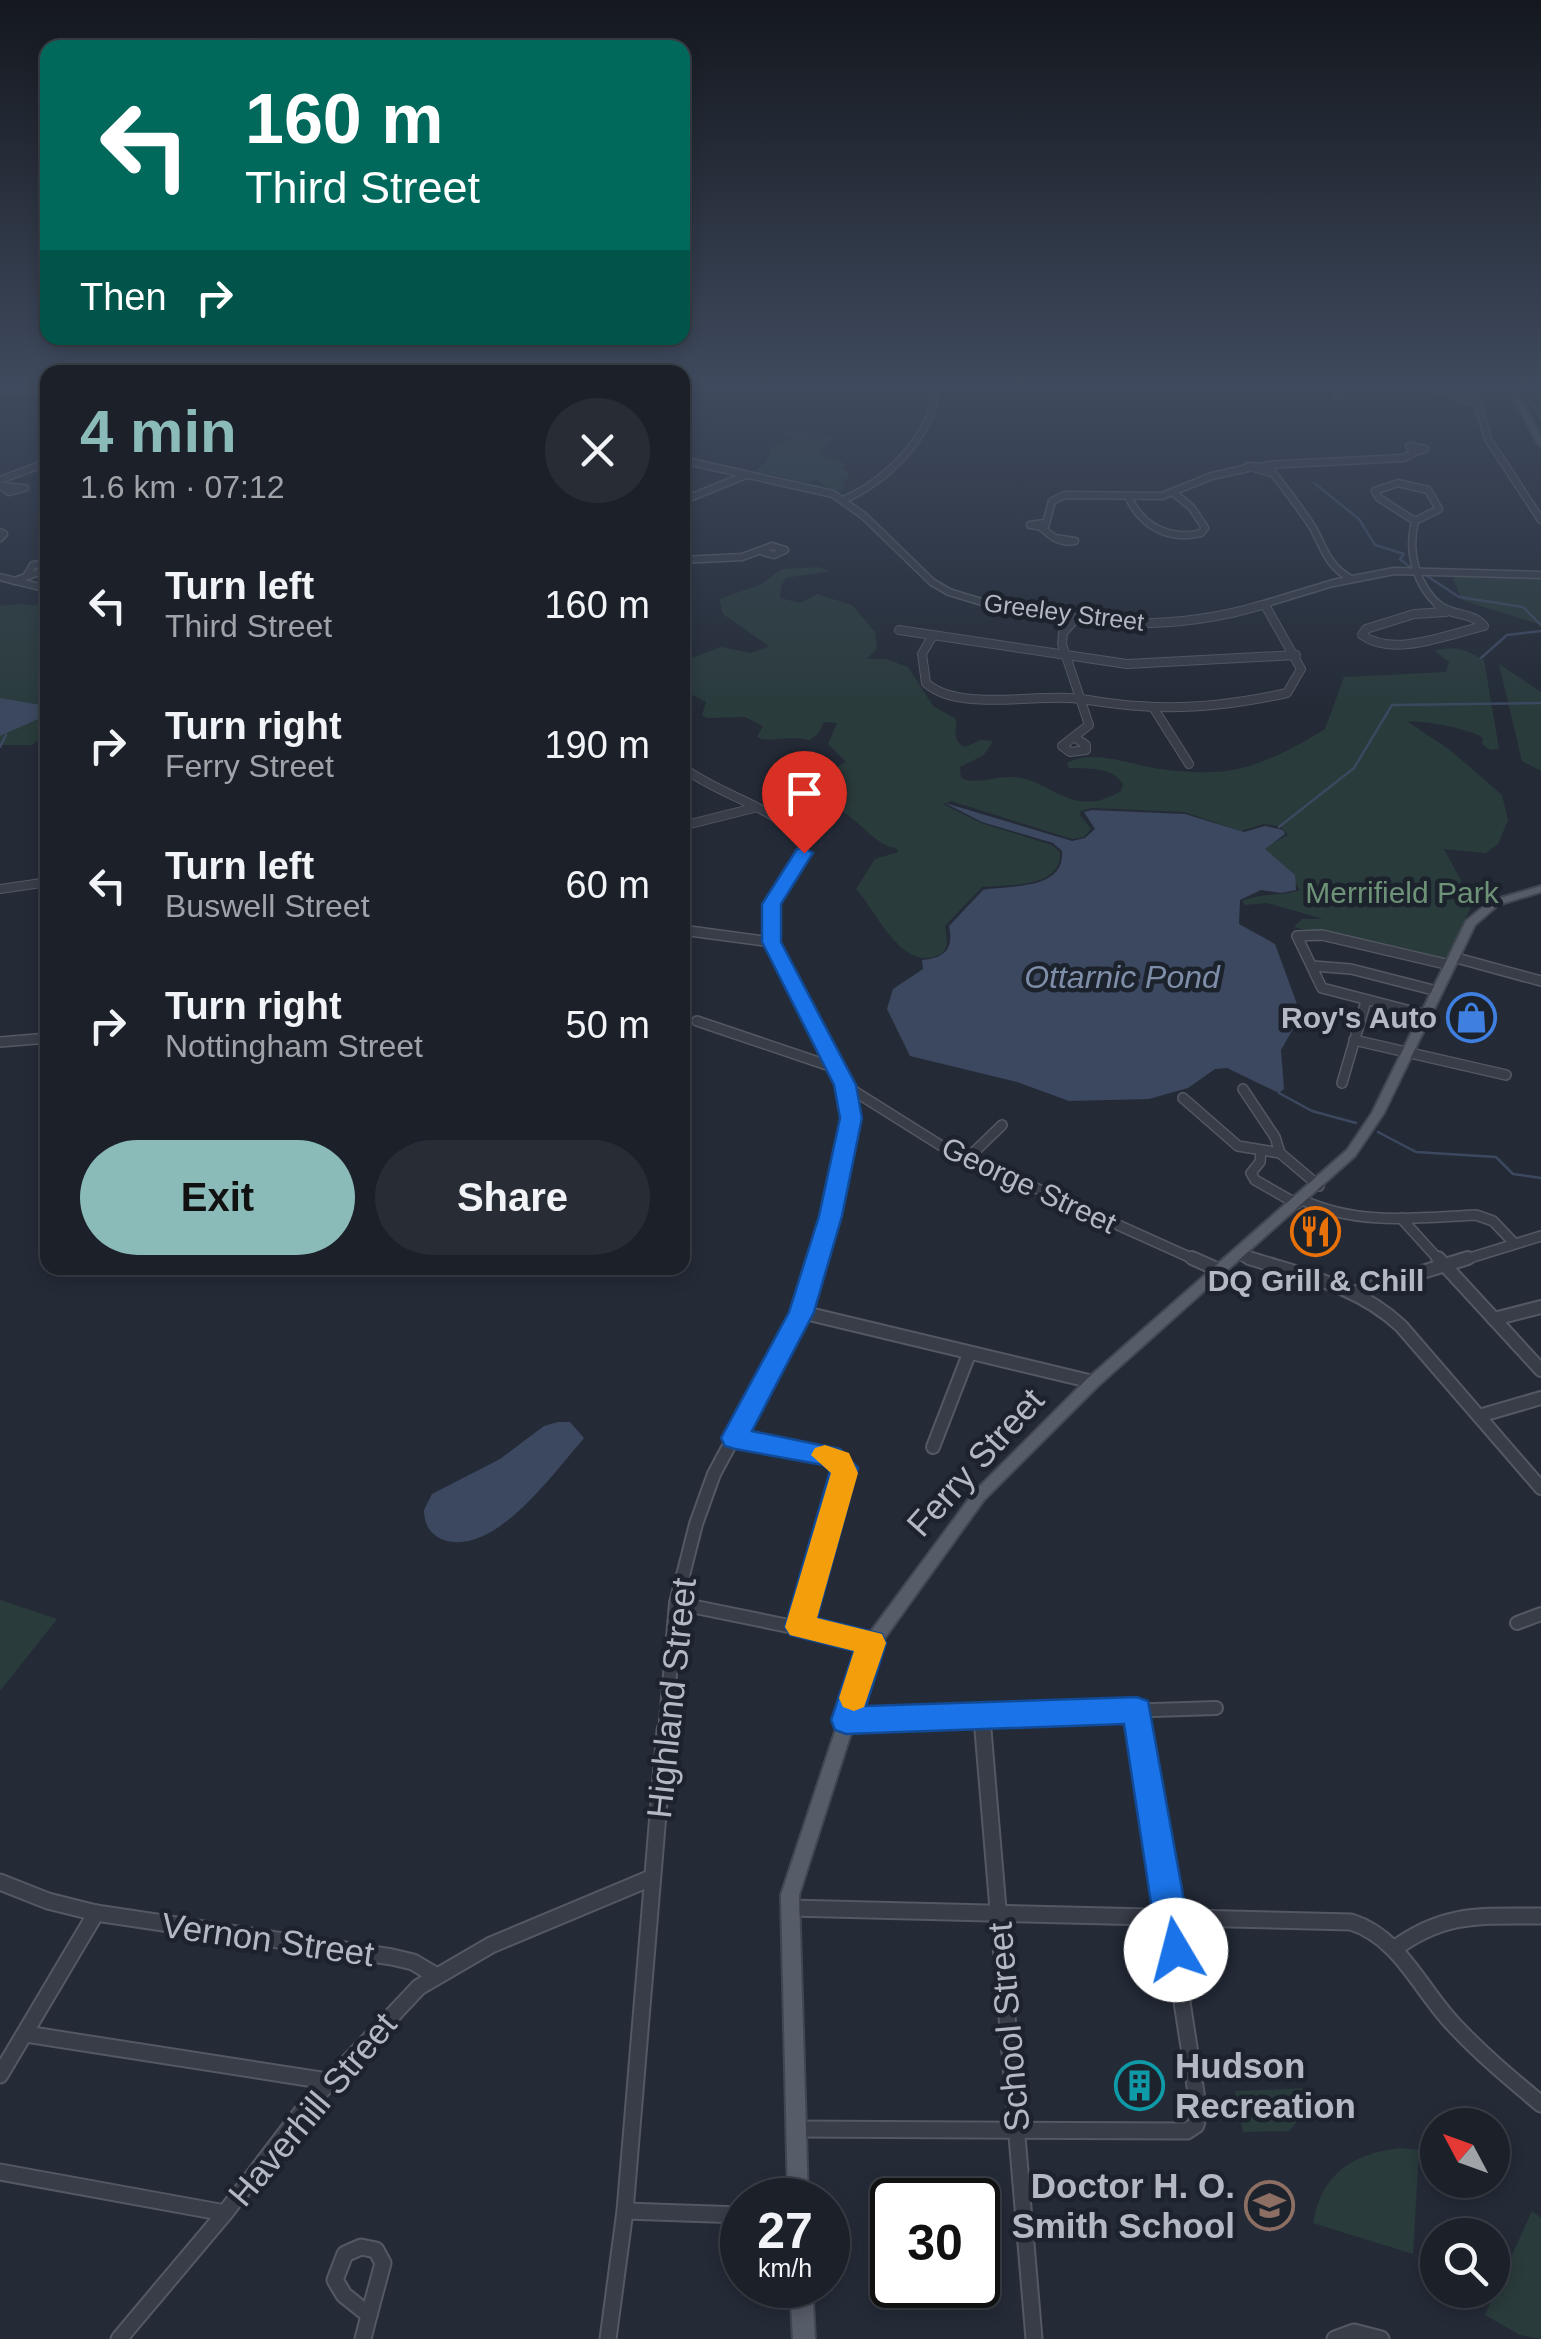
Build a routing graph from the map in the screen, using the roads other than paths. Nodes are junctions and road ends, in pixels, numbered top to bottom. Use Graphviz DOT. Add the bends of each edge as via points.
graph roads {
  1 [pos="827,493"];
  2 [pos="856,493"];
  3 [pos="1172,493"];
  4 [pos="1174,493"];
  5 [pos="1287,493"];
  6 [pos="1376,493"];
  7 [pos="1430,493"];
  8 [pos="1521,493"];
  9 [pos="1128,496"];
  10 [pos="843,500"];
  11 [pos="1541,520"];
  12 [pos="1415,521"];
  13 [pos="1054,538"];
  14 [pos="763,552"];
  15 [pos="690,560"];
  16 [pos="40,569"];
  17 [pos="1418,572"];
  18 [pos="1541,575"];
  19 [pos="0,577"];
  20 [pos="1351,579"];
  21 [pos="13,582"];
  22 [pos="40,587"];
  23 [pos="1265,604"];
  24 [pos="1446,612"];
  25 [pos="1076,618"];
  26 [pos="899,630"];
  27 [pos="932,636"];
  28 [pos="1067,656"];
  29 [pos="1296,656"];
  30 [pos="1082,700"];
  31 [pos="1153,707"];
  32 [pos="1074,737"];
  33 [pos="1189,764"];
  34 [pos="690,771"];
  35 [pos="755,807"];
  36 [pos="690,824"];
  37 [pos="40,883"];
  38 [pos="0,889"];
  39 [pos="1541,889"];
  40 [pos="690,931"];
  41 [pos="771,942"];
  42 [pos="1452,961"];
  43 [pos="1313,966"];
  44 [pos="1541,981"];
  45 [pos="1437,991"];
  46 [pos="1366,1002"];
  47 [pos="1426,1015"];
  48 [pos="697,1021"];
  49 [pos="40,1039"];
  50 [pos="1354,1040"];
  51 [pos="0,1042"];
  52 [pos="1407,1054"];
  53 [pos="834,1067"];
  54 [pos="1506,1075"];
  55 [pos="1342,1083"];
  56 [pos="845,1085"];
  57 [pos="1243,1089"];
  58 [pos="1183,1098"];
  59 [pos="1002,1125"];
  60 [pos="1261,1151"];
  61 [pos="1280,1153"];
  62 [pos="968,1158"];
  63 [pos="1318,1186"];
  64 [pos="1300,1202"];
  65 [pos="1400,1218"];
  66 [pos="1541,1236"];
  67 [pos="1514,1243"];
  68 [pos="1239,1255"];
  69 [pos="1444,1266"];
  70 [pos="1221,1270"];
  71 [pos="1356,1292"];
  72 [pos="1541,1307"];
  73 [pos="801,1312"];
  74 [pos="1494,1319"];
  75 [pos="969,1354"];
  76 [pos="1541,1370"];
  77 [pos="1093,1382"];
  78 [pos="1541,1398"];
  79 [pos="1478,1416"];
  80 [pos="735,1438"];
  81 [pos="933,1447"];
  82 [pos="1541,1488"];
  83 [pos="676,1603"];
  84 [pos="1541,1614"];
  85 [pos="1517,1623"];
  86 [pos="800,1627"];
  87 [pos="872,1643"];
  88 [pos="1216,1708"];
  89 [pos="1137,1710"];
  90 [pos="982,1716"];
  91 [pos="846,1720"];
  92 [pos="651,1878"];
  93 [pos="0,1882"];
  94 [pos="789,1908"];
  95 [pos="96,1913"];
  96 [pos="997,1914"];
  97 [pos="1171,1914"];
  98 [pos="1541,1916"];
  99 [pos="1394,1949"];
  100 [pos="436,1975"];
  101 [pos="26,2034"];
  102 [pos="0,2075"];
  103 [pos="328,2081"];
  104 [pos="1541,2104"];
  105 [pos="796,2129"];
  106 [pos="1019,2132"];
  107 [pos="0,2172"];
  108 [pos="797,2178"];
  109 [pos="624,2211"];
  110 [pos="224,2213"];
  111 [pos="720,2214"];
  112 [pos="803,2308"];
  113 [pos="369,2315"];
  114 [pos="1377,2338"];
  115 [pos="119,2339"];
  116 [pos="363,2339"];
  117 [pos="608,2339"];
  118 [pos="804,2339"];
  119 [pos="1034,2339"];
  120 [pos="1335,2339"];
  1 -- 10 [label="street, Greeley Street"];
  2 -- 10 [label="street"];
  3 -- 9 [label="street"];
  4 -- 9 [label="street" via="1189,503 1202,533 1165,534"];
  5 -- 20 [label="street" via="1334,570"];
  6 -- 12 [label="street"];
  7 -- 12 [label="street" via="1439,508"];
  8 -- 11 [label="street"];
  9 -- 13 [label="street" via="1057,498 1043,526"];
  10 -- 25 [label="street, Greeley Street" via="943,589 978,602"];
  12 -- 17 [label="street" via="1409,540"];
  14 -- 15 [label="street"];
  16 -- 21 [label="street"];
  17 -- 18 [label="street, Greeley Street"];
  17 -- 20 [label="street, Greeley Street"];
  17 -- 24 [label="street" via="1428,596"];
  19 -- 21 [label="street"];
  20 -- 23 [label="street, Greeley Street"];
  21 -- 22 [label="street"];
  23 -- 25 [label="street, Greeley Street" via="1176,623"];
  23 -- 29 [label="street"];
  24 -- 24 [label="street" via="1410,615 1362,636 1397,646 1485,625 1472,615"];
  25 -- 28 [label="street" via="1062,638"];
  26 -- 27 [label="street"];
  27 -- 28 [label="street"];
  27 -- 30 [label="street" via="922,654 926,683 936,692"];
  28 -- 29 [label="street" via="1151,664"];
  28 -- 30 [label="street"];
  29 -- 31 [label="street" via="1300,672 1284,695"];
  30 -- 31 [label="street"];
  30 -- 32 [label="street" via="1089,724"];
  31 -- 33 [label="street"];
  34 -- 35 [label="street"];
  35 -- 36 [label="street"];
  35 -- 41 [label="street" via="793,829 806,846 772,904"];
  37 -- 38 [label="street"];
  39 -- 42 [label="main road, Ferry Street" via="1474,918"];
  40 -- 41 [label="street"];
  41 -- 53 [label="street, Highland Street"];
  42 -- 43 [label="street" via="1301,933 1298,940"];
  42 -- 44 [label="street"];
  42 -- 45 [label="main road, Ferry Street"];
  43 -- 45 [label="street"];
  43 -- 46 [label="street" via="1322,988"];
  45 -- 47 [label="main road, Ferry Street"];
  46 -- 47 [label="street"];
  46 -- 50 [label="street"];
  47 -- 52 [label="main road, Ferry Street"];
  48 -- 53 [label="street"];
  49 -- 51 [label="street"];
  50 -- 52 [label="street"];
  50 -- 55 [label="street"];
  52 -- 54 [label="street"];
  52 -- 63 [label="main road, Ferry Street" via="1366,1133"];
  53 -- 56 [label="street, Highland Street"];
  56 -- 62 [label="street, George Street"];
  56 -- 73 [label="street, Highland Street" via="851,1111 845,1154"];
  57 -- 61 [label="street"];
  58 -- 60 [label="street" via="1238,1146"];
  59 -- 62 [label="street"];
  60 -- 61 [label="street"];
  60 -- 64 [label="street" via="1251,1173 1255,1180"];
  61 -- 63 [label="street"];
  62 -- 70 [label="street, George Street"];
  63 -- 64 [label="main road, Ferry Street"];
  64 -- 65 [label="street" via="1336,1214"];
  64 -- 68 [label="main road, Ferry Street"];
  65 -- 67 [label="street" via="1476,1215"];
  65 -- 69 [label="street"];
  66 -- 67 [label="street"];
  67 -- 69 [label="street"];
  68 -- 70 [label="main road, Ferry Street"];
  68 -- 71 [label="street"];
  69 -- 71 [label="street"];
  69 -- 74 [label="street"];
  70 -- 77 [label="main road, Ferry Street"];
  71 -- 79 [label="street" via="1388,1313"];
  72 -- 74 [label="street"];
  73 -- 75 [label="street"];
  73 -- 80 [label="street, Highland Street"];
  74 -- 76 [label="street"];
  75 -- 77 [label="street"];
  75 -- 81 [label="street"];
  77 -- 87 [label="main road, Ferry Street" via="970,1506"];
  78 -- 79 [label="street"];
  79 -- 82 [label="street"];
  80 -- 83 [label="street, Highland Street" via="700,1511"];
  80 -- 86 [label="street" via="830,1456 845,1468"];
  83 -- 86 [label="street"];
  83 -- 92 [label="street, Highland Street"];
  84 -- 85 [label="street"];
  86 -- 87 [label="street"];
  87 -- 91 [label="main road, Ferry Street"];
  88 -- 89 [label="street"];
  89 -- 90 [label="street"];
  89 -- 97 [label="street"];
  90 -- 91 [label="street"];
  90 -- 96 [label="street, School Street"];
  91 -- 94 [label="main road, Ferry Street"];
  92 -- 100 [label="street, Haverhill Street"];
  92 -- 109 [label="street, Highland Street"];
  93 -- 95 [label="street, Vernon Street"];
  94 -- 96 [label="street"];
  94 -- 105 [label="main road, Ferry Street"];
  95 -- 100 [label="street, Vernon Street" via="392,1957"];
  95 -- 101 [label="street"];
  96 -- 97 [label="street"];
  96 -- 106 [label="street, School Street"];
  97 -- 99 [label="street" via="1338,1918 1363,1925"];
  97 -- 106 [label="street" via="1196,2125 1187,2131"];
  98 -- 99 [label="street" via="1460,1915 1425,1926"];
  99 -- 104 [label="street" via="1465,2036"];
  100 -- 103 [label="street, Haverhill Street"];
  101 -- 102 [label="street"];
  101 -- 103 [label="street"];
  103 -- 110 [label="street, Haverhill Street"];
  105 -- 106 [label="street"];
  105 -- 108 [label="main road, Ferry Street"];
  106 -- 119 [label="street, School Street"];
  107 -- 110 [label="street"];
  109 -- 111 [label="street"];
  109 -- 117 [label="street, Highland Street"];
  110 -- 115 [label="street, Haverhill Street"];
  112 -- 118 [label="main road"];
  113 -- 116 [label="street"];
  114 -- 120 [label="street" via="1354,2332"];
}
